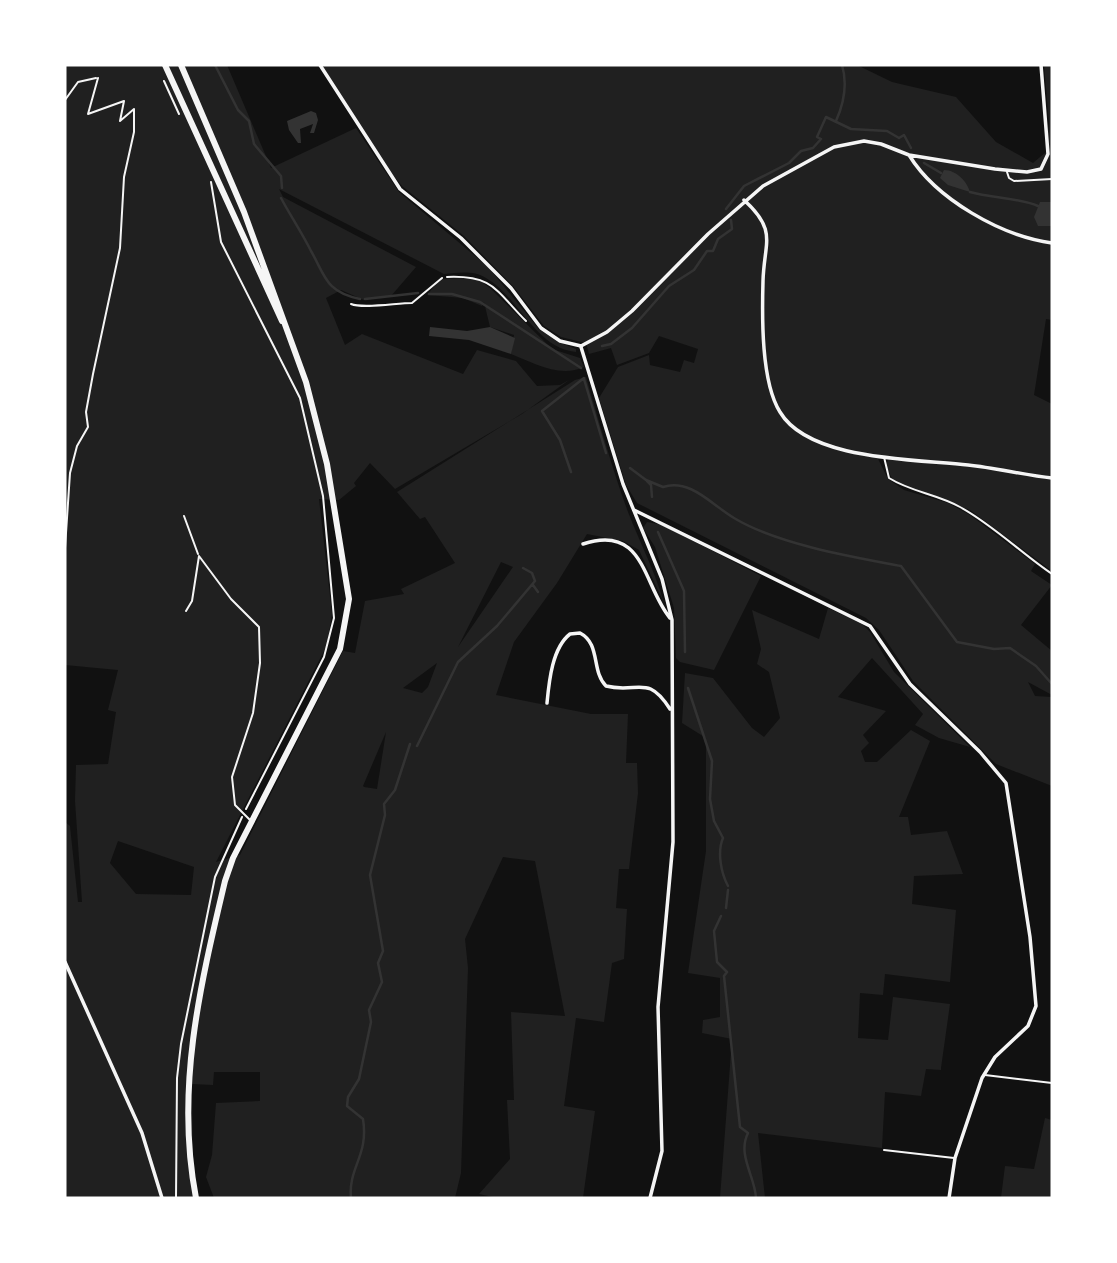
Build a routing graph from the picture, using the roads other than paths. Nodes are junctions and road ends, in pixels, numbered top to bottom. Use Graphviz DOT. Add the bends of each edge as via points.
graph roads {
  1 [pos="164,65"];
  2 [pos="181,65"];
  3 [pos="320,65"];
  4 [pos="1041,65"];
  5 [pos="909,155"];
  6 [pos="1007,170"];
  7 [pos="1052,179"];
  8 [pos="744,200"];
  9 [pos="1052,243"];
  10 [pos="442,278"];
  11 [pos="351,304"];
  12 [pos="581,346"];
  13 [pos="294,348"];
  14 [pos="884,456"];
  15 [pos="1052,478"];
  16 [pos="634,510"];
  17 [pos="184,516"];
  18 [pos="583,544"];
  19 [pos="199,556"];
  20 [pos="1052,574"];
  21 [pos="186,611"];
  22 [pos="672,620"];
  23 [pos="547,703"];
  24 [pos="671,711"];
  25 [pos="252,821"];
  26 [pos="65,961"];
  27 [pos="984,1074"];
  28 [pos="1052,1083"];
  29 [pos="884,1150"];
  30 [pos="955,1158"];
  31 [pos="162,1198"];
  32 [pos="196,1198"];
  33 [pos="650,1198"];
  34 [pos="949,1198"];
  1 -- 13 [label="main road"];
  2 -- 13 [label="main road" via="239,200"];
  3 -- 12 [label="street" via="400,189 461,237 511,288 541,328 560,341"];
  4 -- 6 [label="street" via="1048,159 1037,171"];
  5 -- 6 [label="street"];
  5 -- 8 [label="street" via="881,144 847,142 794,167"];
  5 -- 9 [label="street" via="968,211 1008,231"];
  6 -- 7 [label="lane" via="1014,181"];
  8 -- 12 [label="street" via="632,311"];
  8 -- 14 [label="street" via="759,213 769,240 763,279 765,341 771,389 779,411 807,437"];
  10 -- 11 [label="lane" via="412,303 359,308"];
  12 -- 16 [label="street"];
  13 -- 25 [label="main road" via="330,476 346,572 348,619 340,649"];
  14 -- 15 [label="street"];
  14 -- 20 [label="lane" via="889,478 971,514"];
  16 -- 22 [label="street" via="663,579"];
  16 -- 27 [label="street" via="870,626 910,684 1003,777 1030,937 1036,1006 1028,1026"];
  17 -- 19 [label="lane"];
  18 -- 22 [label="street" via="609,540 626,546 638,557"];
  19 -- 21 [label="lane" via="192,601"];
  19 -- 25 [label="lane" via="231,599 256,622 261,638 253,713 232,777 235,805"];
  22 -- 24 [label="street"];
  23 -- 24 [label="street" via="550,676 563,641 580,633 592,644 606,686 650,687"];
  24 -- 33 [label="street" via="673,842 658,1007 662,1152"];
  25 -- 32 [label="main road" via="225,881 188,1062 187,1112"];
  26 -- 31 [label="street" via="142,1133"];
  27 -- 28 [label="lane"];
  27 -- 30 [label="street"];
  29 -- 30 [label="lane"];
  30 -- 34 [label="street"];
}
